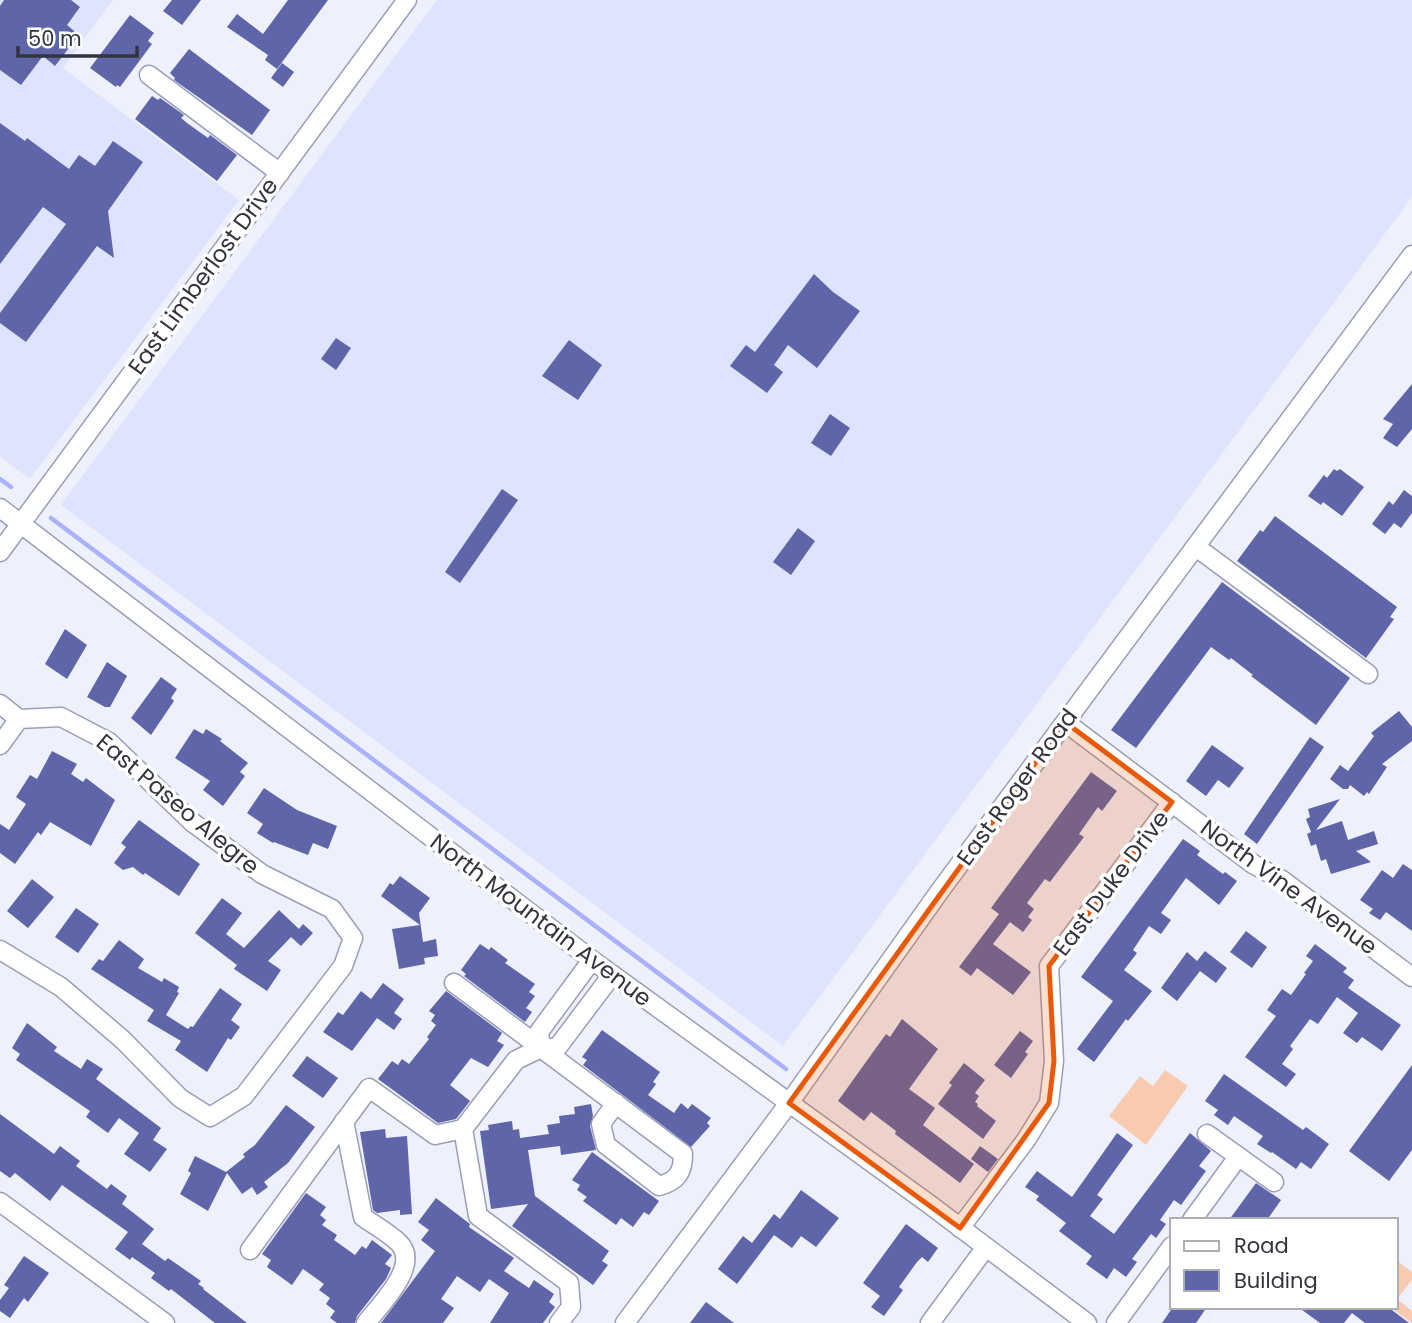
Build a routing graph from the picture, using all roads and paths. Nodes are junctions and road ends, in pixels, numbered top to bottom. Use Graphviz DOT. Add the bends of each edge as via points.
graph roads {
  1 [pos="407,0"];
  2 [pos="149,75"];
  3 [pos="280,173"];
  4 [pos="1412,255"];
  5 [pos="0,508"];
  6 [pos="20,524"];
  7 [pos="1196,547"];
  8 [pos="0,552"];
  9 [pos="1368,674"];
  10 [pos="0,704"];
  11 [pos="19,719"];
  12 [pos="1065,722"];
  13 [pos="0,745"];
  14 [pos="1172,802"];
  15 [pos="0,950"];
  16 [pos="592,960"];
  17 [pos="612,975"];
  18 [pos="1412,977"];
  19 [pos="454,983"];
  20 [pos="541,1048"];
  21 [pos="789,1102"];
  22 [pos="616,1103"];
  23 [pos="344,1121"];
  24 [pos="463,1129"];
  25 [pos="1207,1134"];
  26 [pos="1238,1157"];
  27 [pos="1274,1182"];
  28 [pos="0,1202"];
  29 [pos="1193,1218"];
  30 [pos="960,1227"];
  31 [pos="986,1247"];
  32 [pos="1170,1249"];
  33 [pos="250,1250"];
  34 [pos="165,1323"];
  35 [pos="366,1323"];
  36 [pos="559,1323"];
  37 [pos="625,1323"];
  38 [pos="930,1323"];
  39 [pos="1087,1323"];
  40 [pos="1116,1323"];
  1 -- 3 [label="street, East Limberlost Drive"];
  2 -- 3 [label="street"];
  3 -- 6 [label="street, East Limberlost Drive"];
  4 -- 7 [label="street, East Roger Road"];
  5 -- 6 [label="street, North Mountain Avenue"];
  6 -- 8 [label="street, East Limberlost Drive"];
  6 -- 16 [label="street, North Mountain Avenue"];
  7 -- 9 [label="street"];
  7 -- 12 [label="street, East Roger Road"];
  10 -- 11 [label="street"];
  11 -- 13 [label="street"];
  11 -- 15 [label="street, East Paseo Alegre" via="61,717 109,742 192,822 261,874 332,909 352,938 342,966 244,1096 210,1117 180,1098 123,1040 61,987"];
  12 -- 14 [label="street, North Vine Avenue"];
  12 -- 21 [label="street, East Roger Road"];
  14 -- 18 [label="street, North Vine Avenue"];
  14 -- 30 [label="street, East Duke Drive" via="1049,966 1054,1061 1049,1103"];
  16 -- 17 [label="street, North Mountain Avenue"];
  16 -- 20 [label="street" via="539,1032"];
  17 -- 20 [label="street" via="557,1048"];
  17 -- 21 [label="street, North Mountain Avenue"];
  19 -- 20 [label="street"];
  20 -- 22 [label="street"];
  20 -- 24 [label="street" via="516,1060"];
  21 -- 30 [label="street, North Mountain Avenue"];
  21 -- 37 [label="street, East Roger Road"];
  22 -- 22 [label="street" via="682,1154 683,1168 671,1182 659,1186 606,1145 601,1124"];
  23 -- 24 [label="street" via="369,1088 435,1135"];
  23 -- 33 [label="street"];
  23 -- 35 [label="street" via="363,1217 401,1244 405,1256 403,1274"];
  24 -- 36 [label="street" via="478,1216 569,1283 571,1307"];
  25 -- 26 [label="street"];
  26 -- 27 [label="street"];
  26 -- 29 [label="street"];
  28 -- 34 [label="street"];
  30 -- 31 [label="street, North Mountain Avenue"];
  31 -- 38 [label="street"];
  31 -- 39 [label="street, North Mountain Avenue"];
  32 -- 40 [label="street"];
}
